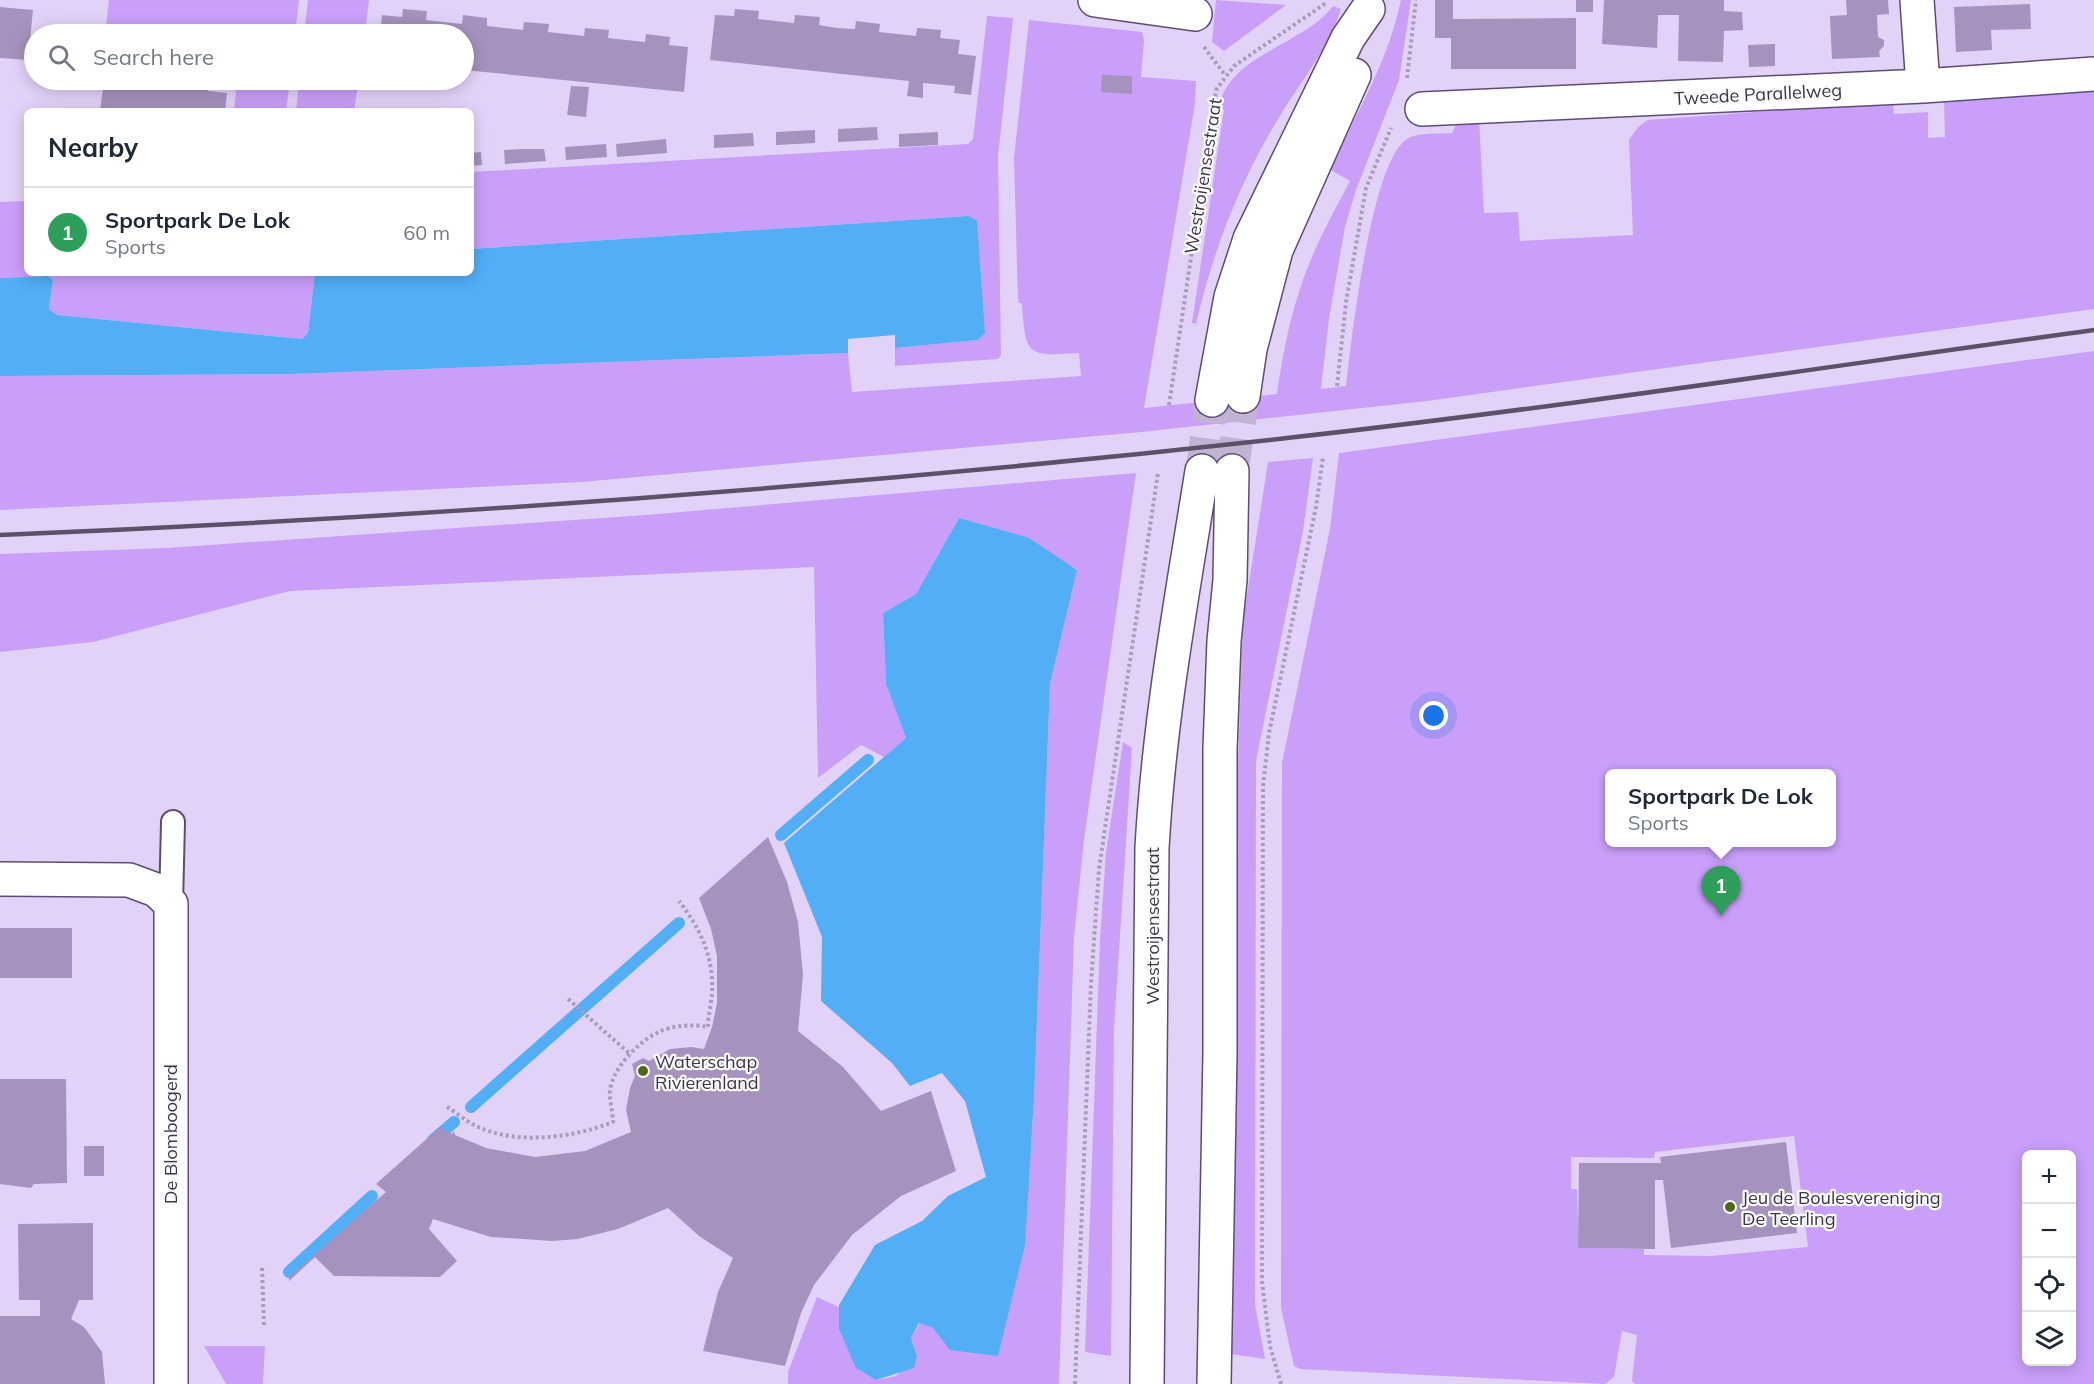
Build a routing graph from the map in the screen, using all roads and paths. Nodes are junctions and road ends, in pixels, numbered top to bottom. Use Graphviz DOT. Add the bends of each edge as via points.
graph roads {
  1 [pos="1095,0"];
  2 [pos="1328,0"];
  3 [pos="1416,0"];
  4 [pos="1917,0"];
  5 [pos="1368,5"];
  6 [pos="1195,14"];
  7 [pos="2094,74"];
  8 [pos="1923,86"];
  9 [pos="1407,104"];
  10 [pos="1337,386"];
  11 [pos="1228,398"];
  12 [pos="1169,405"];
  13 [pos="1323,457"];
  14 [pos="1158,473"];
  15 [pos="173,822"];
  16 [pos="0,879"];
  17 [pos="164,897"];
  18 [pos="679,901"];
  19 [pos="568,999"];
  20 [pos="631,1055"];
  21 [pos="447,1107"];
  22 [pos="262,1268"];
  23 [pos="264,1326"];
  24 [pos="171,1384"];
  25 [pos="1075,1384"];
  26 [pos="1147,1384"];
  27 [pos="1214,1384"];
  28 [pos="1281,1384"];
  1 -- 6 [label="main road"];
  2 -- 12 [label="path, Westroijensestraat" via="1234,66 1216,90"];
  3 -- 9 [label="path"];
  4 -- 8 [label="main road"];
  5 -- 11 [label="main road" via="1364,45 1276,250 1250,349"];
  7 -- 8 [label="main road, Tweede Parallelweg"];
  8 -- 9 [label="main road, Tweede Parallelweg"];
  9 -- 10 [label="path" via="1366,188 1346,302"];
  13 -- 28 [label="path" via="1269,733 1263,786 1262,1282 1268,1334"];
  14 -- 25 [label="path" via="1099,869"];
  15 -- 17 [label="lane"];
  16 -- 17 [label="main road" via="129,880"];
  17 -- 24 [label="main road, De Blomboogerd"];
  18 -- 20 [label="path" via="706,942 712,985 708,1027 694,1025 658,1032"];
  19 -- 20 [label="path"];
  20 -- 21 [label="path" via="614,1077 610,1090 613,1122 593,1130 569,1136 513,1137 479,1127"];
  22 -- 23 [label="path"];
  26 -- 27 [label="main road, Westroijensestraat" via="1154,814 1166,702 1217,471 1230,580 1221,738"];
}
